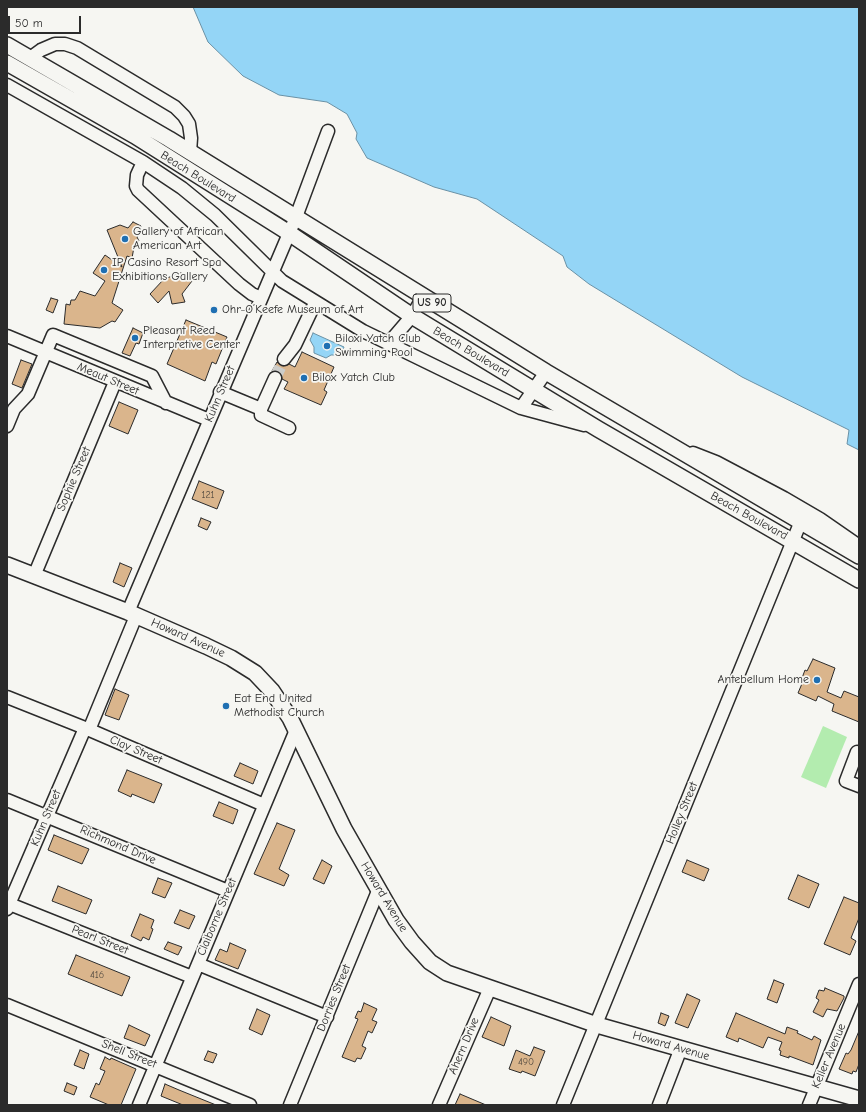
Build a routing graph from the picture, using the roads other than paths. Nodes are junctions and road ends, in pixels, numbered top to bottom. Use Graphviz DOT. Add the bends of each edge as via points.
graph roads {
  1 [pos="7,45"];
  2 [pos="30,58"];
  3 [pos="7,63"];
  4 [pos="7,85"];
  5 [pos="328,131"];
  6 [pos="190,152"];
  7 [pos="143,162"];
  8 [pos="296,217"];
  9 [pos="289,233"];
  10 [pos="272,271"];
  11 [pos="423,297"];
  12 [pos="261,298"];
  13 [pos="315,303"];
  14 [pos="412,316"];
  15 [pos="7,336"];
  16 [pos="388,344"];
  17 [pos="46,352"];
  18 [pos="284,359"];
  19 [pos="546,372"];
  20 [pos="276,378"];
  21 [pos="115,382"];
  22 [pos="534,390"];
  23 [pos="220,392"];
  24 [pos="166,403"];
  25 [pos="521,408"];
  26 [pos="260,409"];
  27 [pos="209,420"];
  28 [pos="7,426"];
  29 [pos="289,428"];
  30 [pos="598,430"];
  31 [pos="676,449"];
  32 [pos="801,521"];
  33 [pos="792,540"];
  34 [pos="859,546"];
  35 [pos="859,556"];
  36 [pos="7,565"];
  37 [pos="34,576"];
  38 [pos="859,580"];
  39 [pos="132,614"];
  40 [pos="7,697"];
  41 [pos="87,729"];
  42 [pos="296,730"];
  43 [pos="859,753"];
  44 [pos="859,786"];
  45 [pos="7,800"];
  46 [pos="264,806"];
  47 [pos="47,816"];
  48 [pos="228,891"];
  49 [pos="378,891"];
  50 [pos="8,905"];
  51 [pos="198,964"];
  52 [pos="192,977"];
  53 [pos="859,984"];
  54 [pos="490,988"];
  55 [pos="7,1005"];
  56 [pos="327,1016"];
  57 [pos="597,1025"];
  58 [pos="681,1048"];
  59 [pos="156,1065"];
  60 [pos="816,1086"];
  61 [pos="859,1099"];
  62 [pos="139,1105"];
  63 [pos="250,1105"];
  64 [pos="290,1105"];
  65 [pos="439,1105"];
  66 [pos="563,1105"];
  67 [pos="659,1105"];
  68 [pos="809,1105"];
  1 -- 2 [label="main road, Beach Boulevard / US 90"];
  2 -- 6 [label="main road, Beach Boulevard / US 90"];
  2 -- 6 [label="street" via="55,44 77,48 175,107 189,124"];
  3 -- 9 [label="main road, Beach Boulevard / US 90" via="135,136"];
  4 -- 7 [label="street"];
  5 -- 8 [label="street, Kuhn Street"];
  6 -- 8 [label="main road, Beach Boulevard / US 90"];
  7 -- 10 [label="street" via="193,197"];
  7 -- 12 [label="street" via="137,175 138,190 239,284"];
  8 -- 9 [label="street, Kuhn Street"];
  8 -- 11 [label="main road, Beach Boulevard / US 90"];
  9 -- 10 [label="street, Kuhn Street"];
  9 -- 14 [label="main road, Beach Boulevard / US 90"];
  10 -- 12 [label="street, Kuhn Street"];
  10 -- 13 [label="street" via="293,290"];
  11 -- 14 [label="street"];
  11 -- 19 [label="main road, Beach Boulevard / US 90"];
  12 -- 23 [label="street, Kuhn Street"];
  13 -- 16 [label="street"];
  13 -- 18 [label="street" via="295,345"];
  14 -- 16 [label="street"];
  14 -- 22 [label="main road, Beach Boulevard / US 90"];
  15 -- 17 [label="street, Meaut Street"];
  16 -- 25 [label="street"];
  17 -- 21 [label="street, Meaut Street"];
  17 -- 24 [label="street" via="53,335 138,370 152,376"];
  17 -- 28 [label="street" via="28,394 14,409"];
  19 -- 22 [label="street"];
  19 -- 31 [label="main road, Beach Boulevard / US 90"];
  20 -- 26 [label="street"];
  21 -- 24 [label="street, Meaut Street"];
  21 -- 37 [label="street, Sophie Street"];
  22 -- 25 [label="street"];
  22 -- 30 [label="main road, Beach Boulevard / US 90"];
  23 -- 26 [label="street"];
  23 -- 27 [label="street, Kuhn Street"];
  24 -- 27 [label="street, Meaut Street"];
  25 -- 30 [label="street" via="574,421"];
  26 -- 29 [label="street" via="261,415"];
  27 -- 39 [label="street, Kuhn Street"];
  30 -- 33 [label="main road, Beach Boulevard / US 90"];
  31 -- 32 [label="main road, Beach Boulevard / US 90"];
  31 -- 34 [label="street" via="716,462 784,498"];
  32 -- 33 [label="street, Holley Street"];
  32 -- 35 [label="main road, Beach Boulevard / US 90"];
  33 -- 38 [label="main road, Beach Boulevard / US 90"];
  33 -- 57 [label="street, Holley Street"];
  36 -- 37 [label="main road, Howard Avenue"];
  37 -- 39 [label="main road, Howard Avenue"];
  39 -- 41 [label="street, Kuhn Street"];
  39 -- 42 [label="main road, Howard Avenue" via="232,658 255,673 280,701"];
  40 -- 41 [label="street, Clay Street"];
  41 -- 46 [label="street, Clay Street"];
  41 -- 47 [label="street, Kuhn Street"];
  42 -- 46 [label="street, Claiborne Street"];
  42 -- 49 [label="main road, Howard Avenue" via="344,829"];
  43 -- 44 [label="street" via="857,752 846,781"];
  45 -- 47 [label="street, Richmond Drive"];
  46 -- 48 [label="street, Claiborne Street"];
  47 -- 48 [label="street, Richmond Drive"];
  47 -- 50 [label="street, Kuhn Street"];
  48 -- 51 [label="street, Claiborne Street"];
  49 -- 54 [label="main road, Howard Avenue" via="400,926 430,962 447,973"];
  49 -- 56 [label="street, Dorries Street"];
  50 -- 52 [label="street, Pearl Street"];
  51 -- 52 [label="street, Claiborne Street"];
  51 -- 56 [label="street"];
  52 -- 59 [label="street, Claiborne Street"];
  53 -- 60 [label="street, Keller Avenue"];
  54 -- 57 [label="main road, Howard Avenue"];
  54 -- 65 [label="street, Ahern Drive"];
  55 -- 59 [label="street, Shell Street"];
  56 -- 64 [label="street, Dorries Street"];
  57 -- 58 [label="main road, Howard Avenue"];
  57 -- 66 [label="street, Holley Street"];
  58 -- 60 [label="main road, Howard Avenue"];
  58 -- 67 [label="street"];
  59 -- 62 [label="street, Claiborne Street"];
  59 -- 63 [label="street, Shell Street"];
  60 -- 61 [label="main road, Howard Avenue"];
  60 -- 68 [label="street, Keller Avenue"];
}
